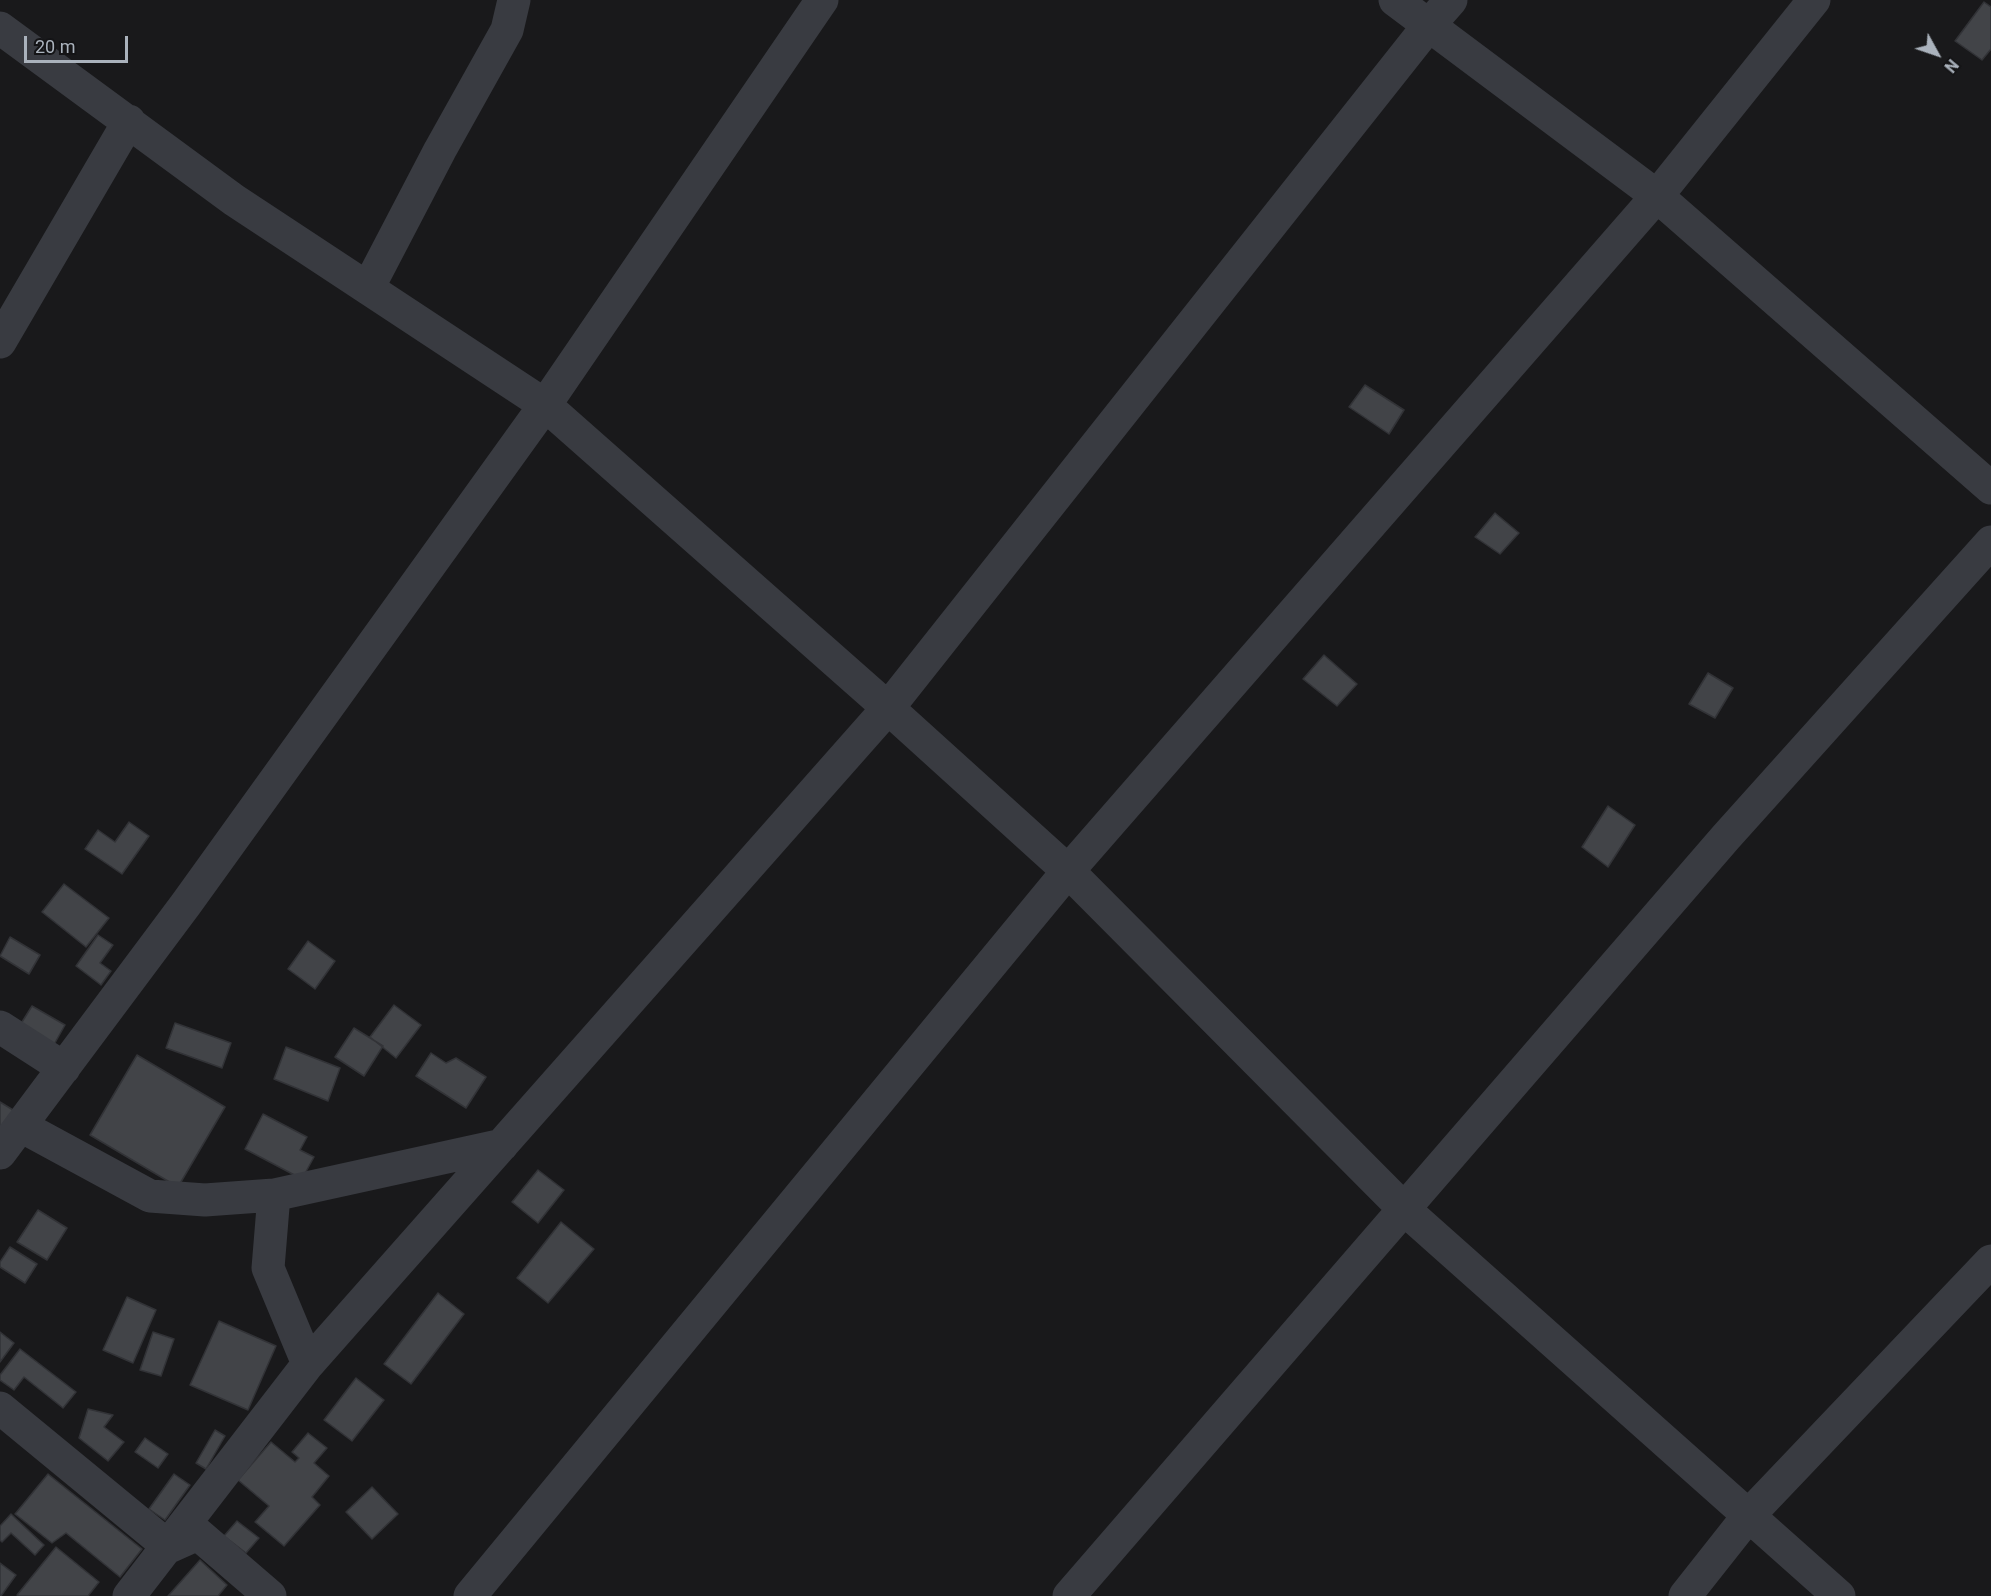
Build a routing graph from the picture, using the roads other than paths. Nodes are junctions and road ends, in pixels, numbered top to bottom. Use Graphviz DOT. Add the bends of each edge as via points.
graph roads {
  1 [pos="514,0"];
  2 [pos="822,0"];
  3 [pos="1395,0"];
  4 [pos="1451,0"];
  5 [pos="1814,0"];
  6 [pos="1429,25"];
  7 [pos="0,28"];
  8 [pos="129,121"];
  9 [pos="1657,196"];
  10 [pos="368,288"];
  11 [pos="0,342"];
  12 [pos="545,405"];
  13 [pos="1991,488"];
  14 [pos="1991,542"];
  15 [pos="888,708"];
  16 [pos="1068,871"];
  17 [pos="0,1027"];
  18 [pos="64,1068"];
  19 [pos="21,1126"];
  20 [pos="502,1145"];
  21 [pos="0,1153"];
  22 [pos="274,1195"];
  23 [pos="1404,1209"];
  24 [pos="1991,1261"];
  25 [pos="308,1364"];
  26 [pos="0,1408"];
  27 [pos="1749,1515"];
  28 [pos="169,1547"];
  29 [pos="129,1596"];
  30 [pos="270,1596"];
  31 [pos="470,1596"];
  32 [pos="1069,1596"];
  33 [pos="1685,1596"];
  34 [pos="1839,1596"];
  1 -- 10 [label="street" via="507,30"];
  2 -- 12 [label="street"];
  3 -- 6 [label="street"];
  4 -- 6 [label="street"];
  5 -- 9 [label="street"];
  6 -- 9 [label="street"];
  6 -- 15 [label="street"];
  7 -- 8 [label="street"];
  8 -- 10 [label="street" via="234,201"];
  8 -- 11 [label="street"];
  9 -- 13 [label="street"];
  9 -- 16 [label="street"];
  10 -- 12 [label="street"];
  12 -- 15 [label="street"];
  12 -- 18 [label="street"];
  14 -- 23 [label="street" via="1726,837"];
  15 -- 16 [label="street"];
  15 -- 20 [label="street"];
  16 -- 23 [label="street"];
  16 -- 31 [label="street"];
  17 -- 18 [label="street"];
  18 -- 19 [label="street"];
  19 -- 21 [label="street"];
  19 -- 22 [label="street" via="150,1196 206,1200"];
  20 -- 22 [label="street"];
  20 -- 25 [label="street"];
  22 -- 25 [label="street" via="268,1268"];
  23 -- 27 [label="street"];
  23 -- 32 [label="street"];
  24 -- 27 [label="street"];
  25 -- 28 [label="street"];
  26 -- 28 [label="street"];
  27 -- 33 [label="street"];
  27 -- 34 [label="street"];
  28 -- 29 [label="street"];
  28 -- 30 [label="street" via="198,1534"];
}
